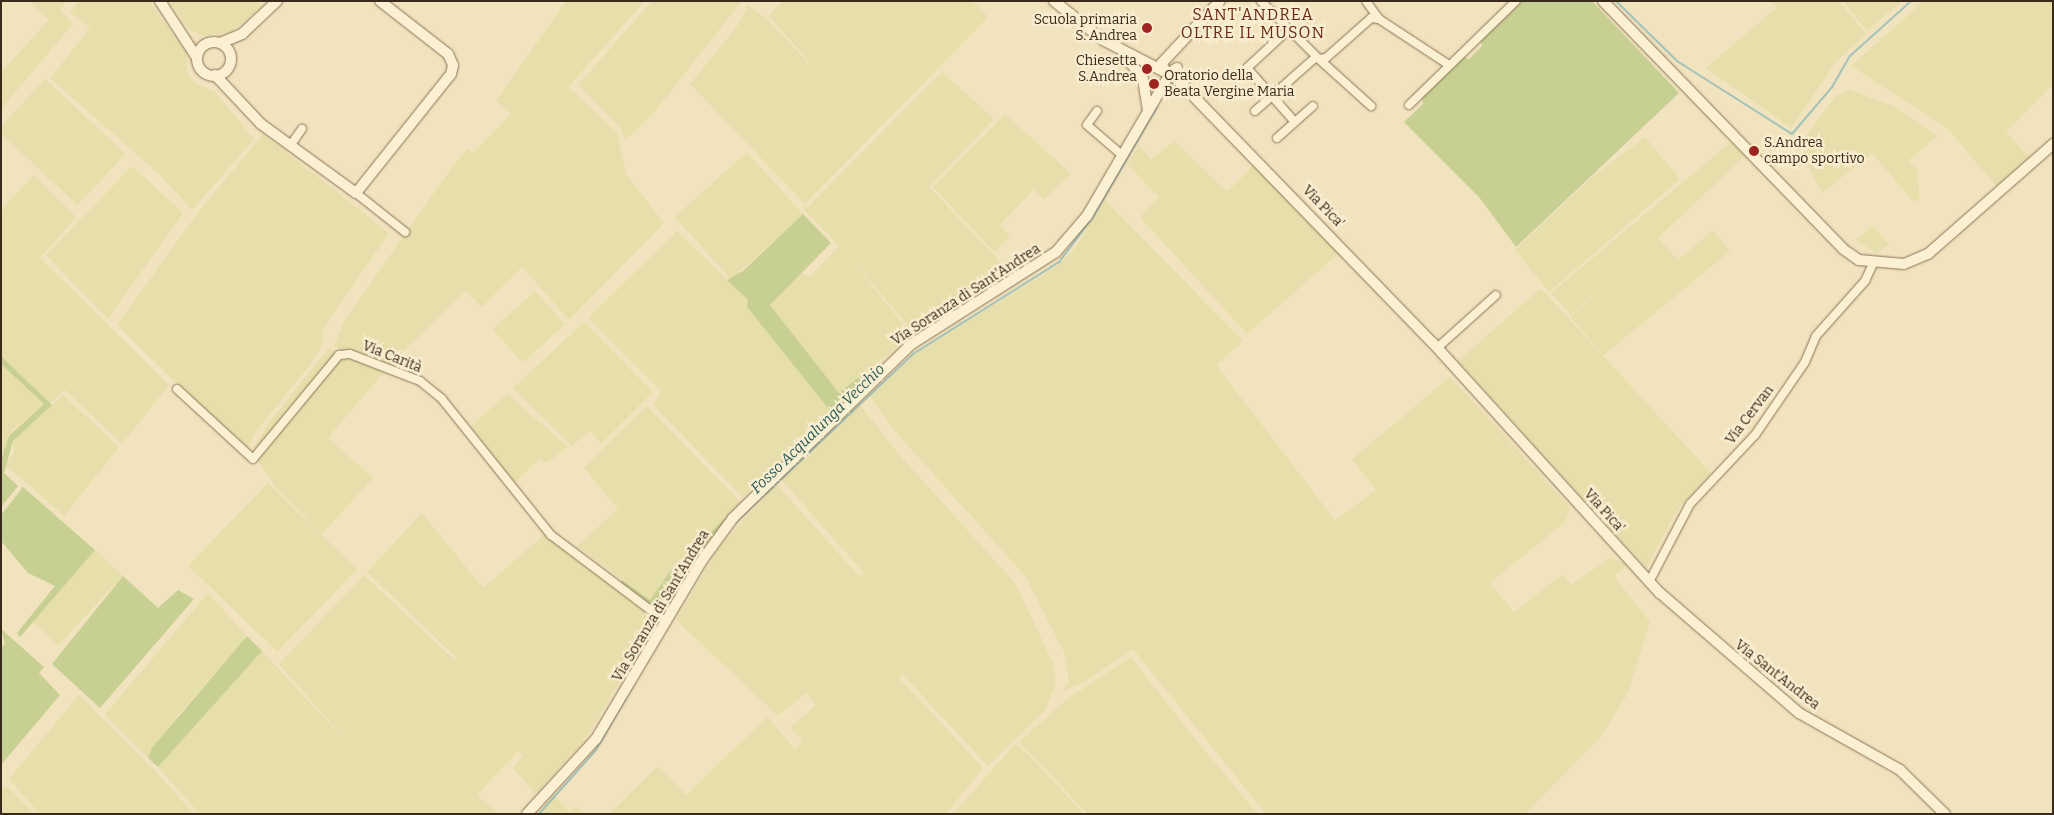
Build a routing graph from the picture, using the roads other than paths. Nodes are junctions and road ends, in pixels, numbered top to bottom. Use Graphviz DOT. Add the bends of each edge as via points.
graph roads {
  1 [pos="160,1"];
  2 [pos="277,1"];
  3 [pos="380,1"];
  4 [pos="1054,1"];
  5 [pos="1220,1"];
  6 [pos="1262,1"];
  7 [pos="1366,1"];
  8 [pos="1516,1"];
  9 [pos="1603,1"];
  10 [pos="1379,19"];
  11 [pos="1288,29"];
  12 [pos="182,31"];
  13 [pos="242,34"];
  14 [pos="220,43"];
  15 [pos="206,44"];
  16 [pos="1184,44"];
  17 [pos="1115,46"];
  18 [pos="197,58"];
  19 [pos="231,58"];
  20 [pos="1321,58"];
  21 [pos="1165,59"];
  22 [pos="1142,60"];
  23 [pos="1449,65"];
  24 [pos="228,69"];
  25 [pos="1170,70"];
  26 [pos="215,76"];
  27 [pos="234,93"];
  28 [pos="1272,96"];
  29 [pos="1409,105"];
  30 [pos="1312,106"];
  31 [pos="1371,106"];
  32 [pos="1255,110"];
  33 [pos="1097,111"];
  34 [pos="1148,112"];
  35 [pos="1295,122"];
  36 [pos="302,129"];
  37 [pos="1277,138"];
  38 [pos="2053,144"];
  39 [pos="290,146"];
  40 [pos="1122,155"];
  41 [pos="356,193"];
  42 [pos="405,232"];
  43 [pos="1873,264"];
  44 [pos="1496,295"];
  45 [pos="1437,348"];
  46 [pos="177,389"];
  47 [pos="1649,582"];
  48 [pos="665,621"];
  49 [pos="527,814"];
  50 [pos="1945,814"];
  1 -- 12 [label="street"];
  2 -- 13 [label="street"];
  3 -- 41 [label="street" via="448,54 451,74"];
  4 -- 17 [label="street"];
  5 -- 16 [label="street"];
  6 -- 11 [label="street"];
  7 -- 10 [label="street"];
  8 -- 23 [label="street"];
  9 -- 43 [label="street" via="1843,249"];
  10 -- 20 [label="street" via="1371,18"];
  10 -- 23 [label="street"];
  11 -- 20 [label="street"];
  11 -- 28 [label="street" via="1247,66"];
  12 -- 15 [label="street"];
  12 -- 18 [label="street"];
  13 -- 14 [label="street"];
  13 -- 19 [label="street"];
  14 -- 15 [label="street"];
  14 -- 19 [label="street"];
  15 -- 18 [label="street"];
  16 -- 21 [label="street"];
  16 -- 25 [label="street"];
  17 -- 22 [label="street"];
  17 -- 34 [label="street" via="1143,78 1149,93"];
  18 -- 26 [label="street" via="201,69"];
  19 -- 24 [label="street"];
  20 -- 28 [label="street"];
  20 -- 31 [label="street"];
  21 -- 22 [label="street"];
  21 -- 25 [label="street"];
  22 -- 25 [label="street"];
  23 -- 29 [label="street"];
  24 -- 26 [label="street"];
  24 -- 27 [label="street"];
  25 -- 34 [label="street, Via Soranza di Sant'Andrea"];
  25 -- 45 [label="street, Via Pica'"];
  26 -- 27 [label="street"];
  27 -- 39 [label="street" via="261,124"];
  28 -- 32 [label="street"];
  28 -- 35 [label="street"];
  30 -- 35 [label="street"];
  33 -- 40 [label="street" via="1087,125"];
  34 -- 40 [label="street, Via Soranza di Sant'Andrea"];
  35 -- 37 [label="street"];
  36 -- 39 [label="street"];
  38 -- 43 [label="street" via="1928,254 1904,264"];
  39 -- 41 [label="street"];
  40 -- 48 [label="street, Via Soranza di Sant'Andrea" via="1087,216 1056,252 910,346 774,475 723,530"];
  41 -- 42 [label="street"];
  43 -- 47 [label="street, Via Cervan" via="1864,281 1816,336 1805,362 1754,435 1690,504"];
  44 -- 45 [label="street"];
  45 -- 47 [label="street, Via Pica'"];
  46 -- 48 [label="street, Via Carità" via="253,459 339,355 350,354 420,381 442,399 551,535"];
  47 -- 50 [label="street, Via Sant'Andrea" via="1761,684 1799,713 1900,770"];
  48 -- 49 [label="street, Via Soranza di Sant'Andrea" via="596,740"];
}
